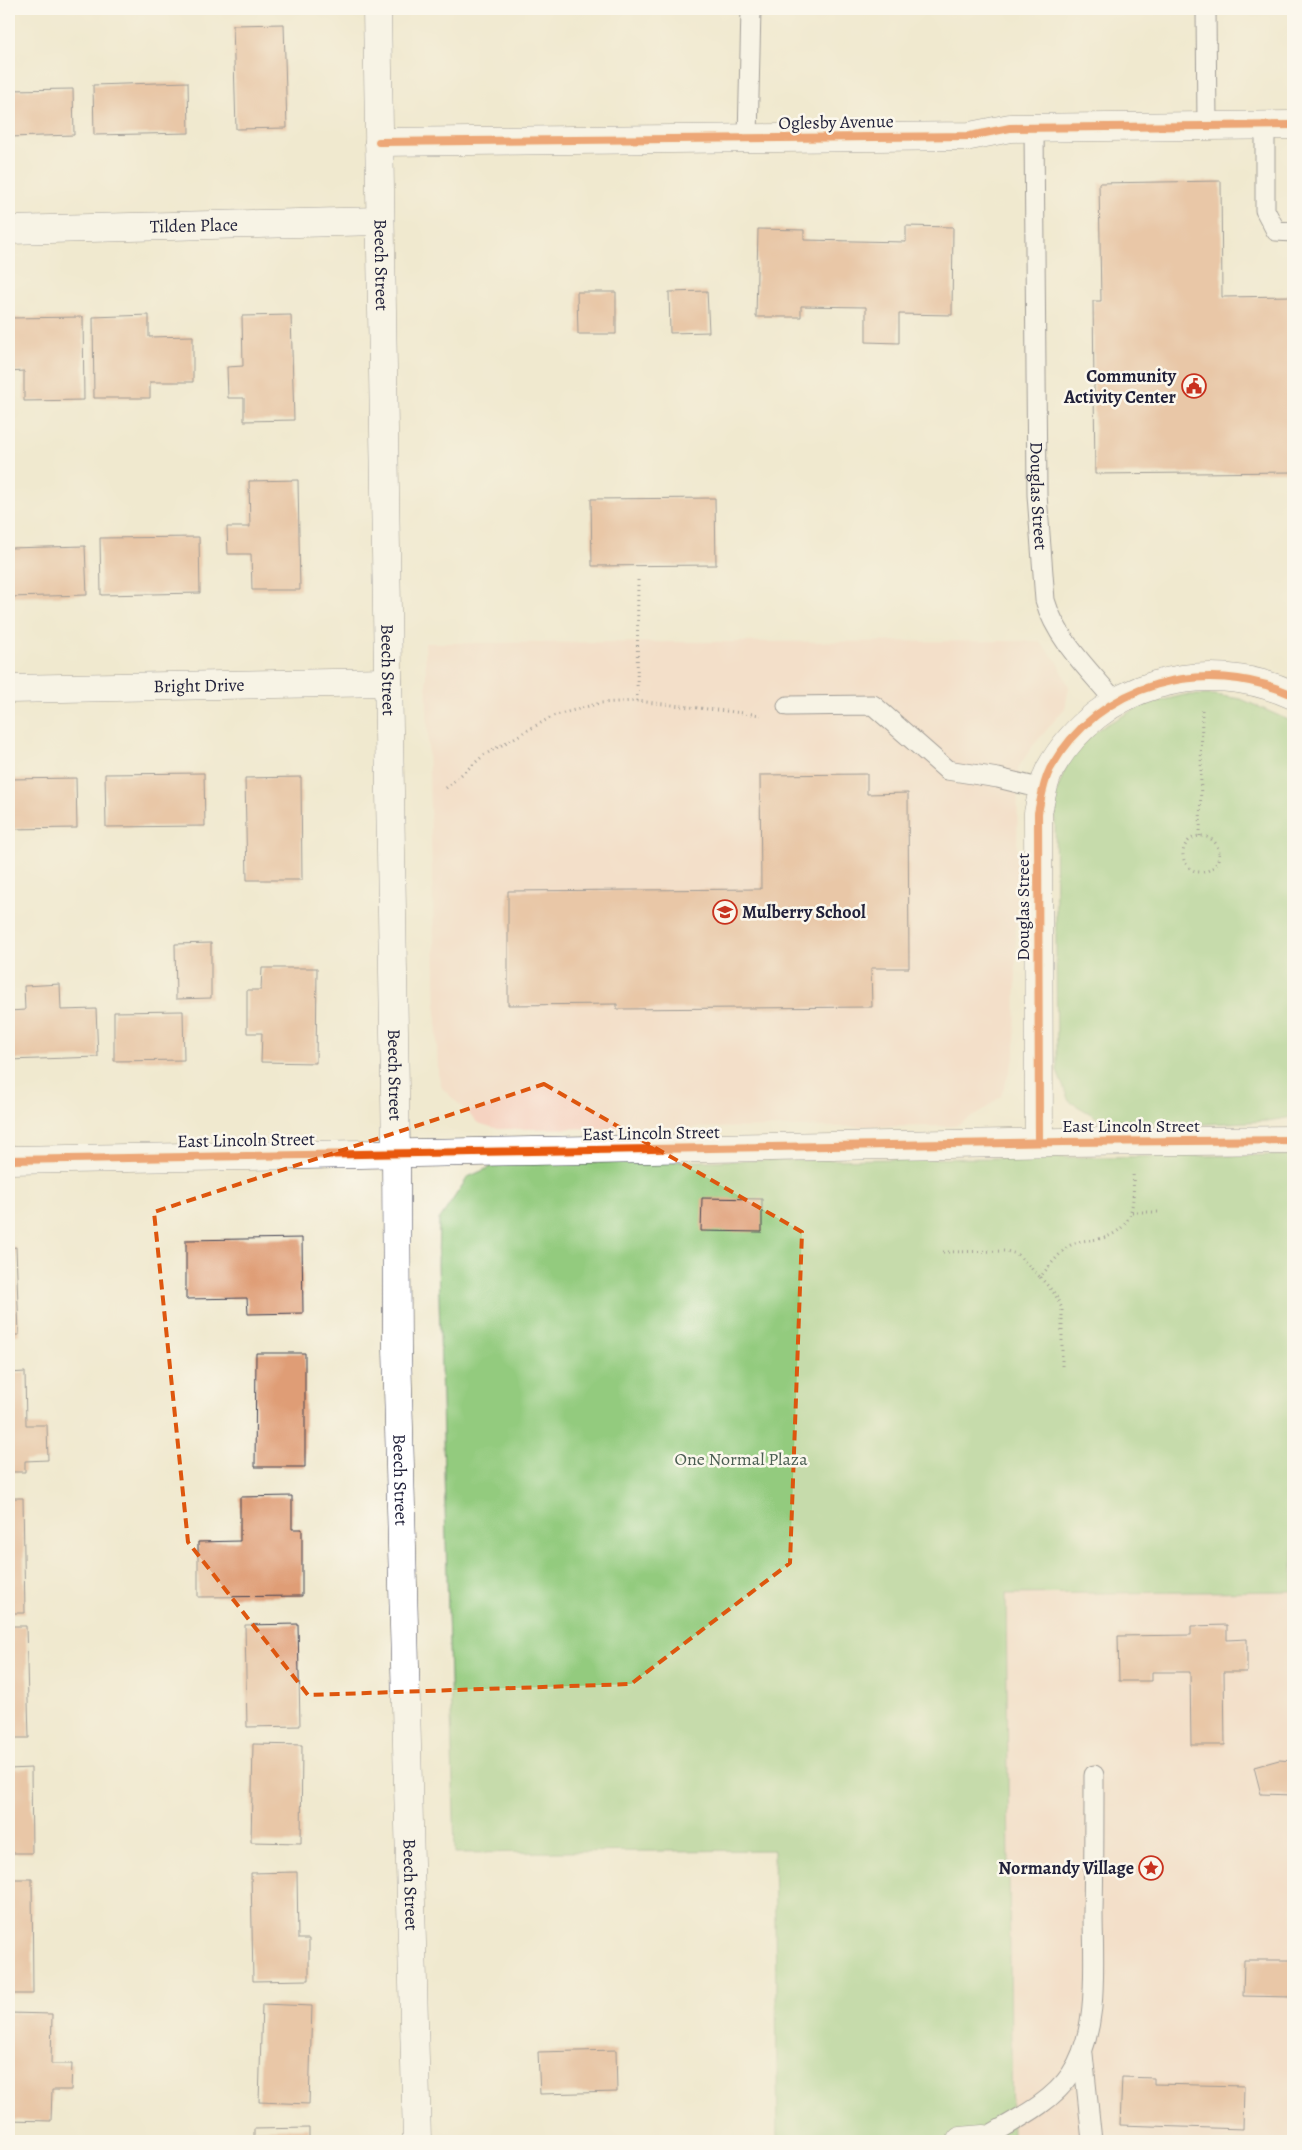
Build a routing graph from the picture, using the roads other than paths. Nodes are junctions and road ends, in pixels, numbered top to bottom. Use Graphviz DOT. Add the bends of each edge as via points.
graph roads {
  1 [pos="376,9"];
  2 [pos="751,9"];
  3 [pos="1206,9"];
  4 [pos="1265,125"];
  5 [pos="1293,125"];
  6 [pos="1207,126"];
  7 [pos="1034,128"];
  8 [pos="748,138"];
  9 [pos="379,142"];
  10 [pos="380,221"];
  11 [pos="9,230"];
  12 [pos="1293,232"];
  13 [pos="388,682"];
  14 [pos="9,689"];
  15 [pos="1293,696"];
  16 [pos="1115,701"];
  17 [pos="787,706"];
  18 [pos="1043,789"];
  19 [pos="1293,1140"];
  20 [pos="1039,1142"];
  21 [pos="396,1152"];
  22 [pos="9,1160"];
  23 [pos="1094,1775"];
  24 [pos="1083,2054"];
  25 [pos="978,2140"];
  26 [pos="417,2141"];
  27 [pos="1092,2141"];
  1 -- 9 [label="street, Beech Street"];
  2 -- 8 [label="lane"];
  3 -- 6 [label="lane"];
  4 -- 5 [label="street, Oglesby Avenue"];
  4 -- 6 [label="street, Oglesby Avenue"];
  4 -- 12 [label="lane" via="1265,210 1276,231"];
  6 -- 7 [label="street, Oglesby Avenue"];
  7 -- 8 [label="street, Oglesby Avenue" via="1010,128 970,136"];
  7 -- 16 [label="lane, Douglas Street" via="1037,495 1045,600 1048,612 1065,641"];
  8 -- 9 [label="street, Oglesby Avenue"];
  9 -- 10 [label="street, Beech Street"];
  10 -- 11 [label="street, Tilden Place"];
  10 -- 13 [label="street, Beech Street"];
  13 -- 14 [label="street, Bright Drive"];
  13 -- 21 [label="street, Beech Street"];
  15 -- 16 [label="street" via="1272,686 1203,677 1175,679"];
  16 -- 18 [label="street, Douglas Street" via="1081,729 1050,769"];
  17 -- 18 [label="lane" via="874,705 947,770"];
  18 -- 20 [label="street, Douglas Street" via="1038,814"];
  19 -- 20 [label="street, East Lincoln Street"];
  20 -- 21 [label="street, East Lincoln Street"];
  21 -- 22 [label="street, East Lincoln Street"];
  21 -- 26 [label="street, Beech Street" via="397,1348"];
  23 -- 24 [label="lane" via="1092,2002"];
  24 -- 25 [label="lane" via="1056,2093"];
  24 -- 27 [label="lane"];
}
